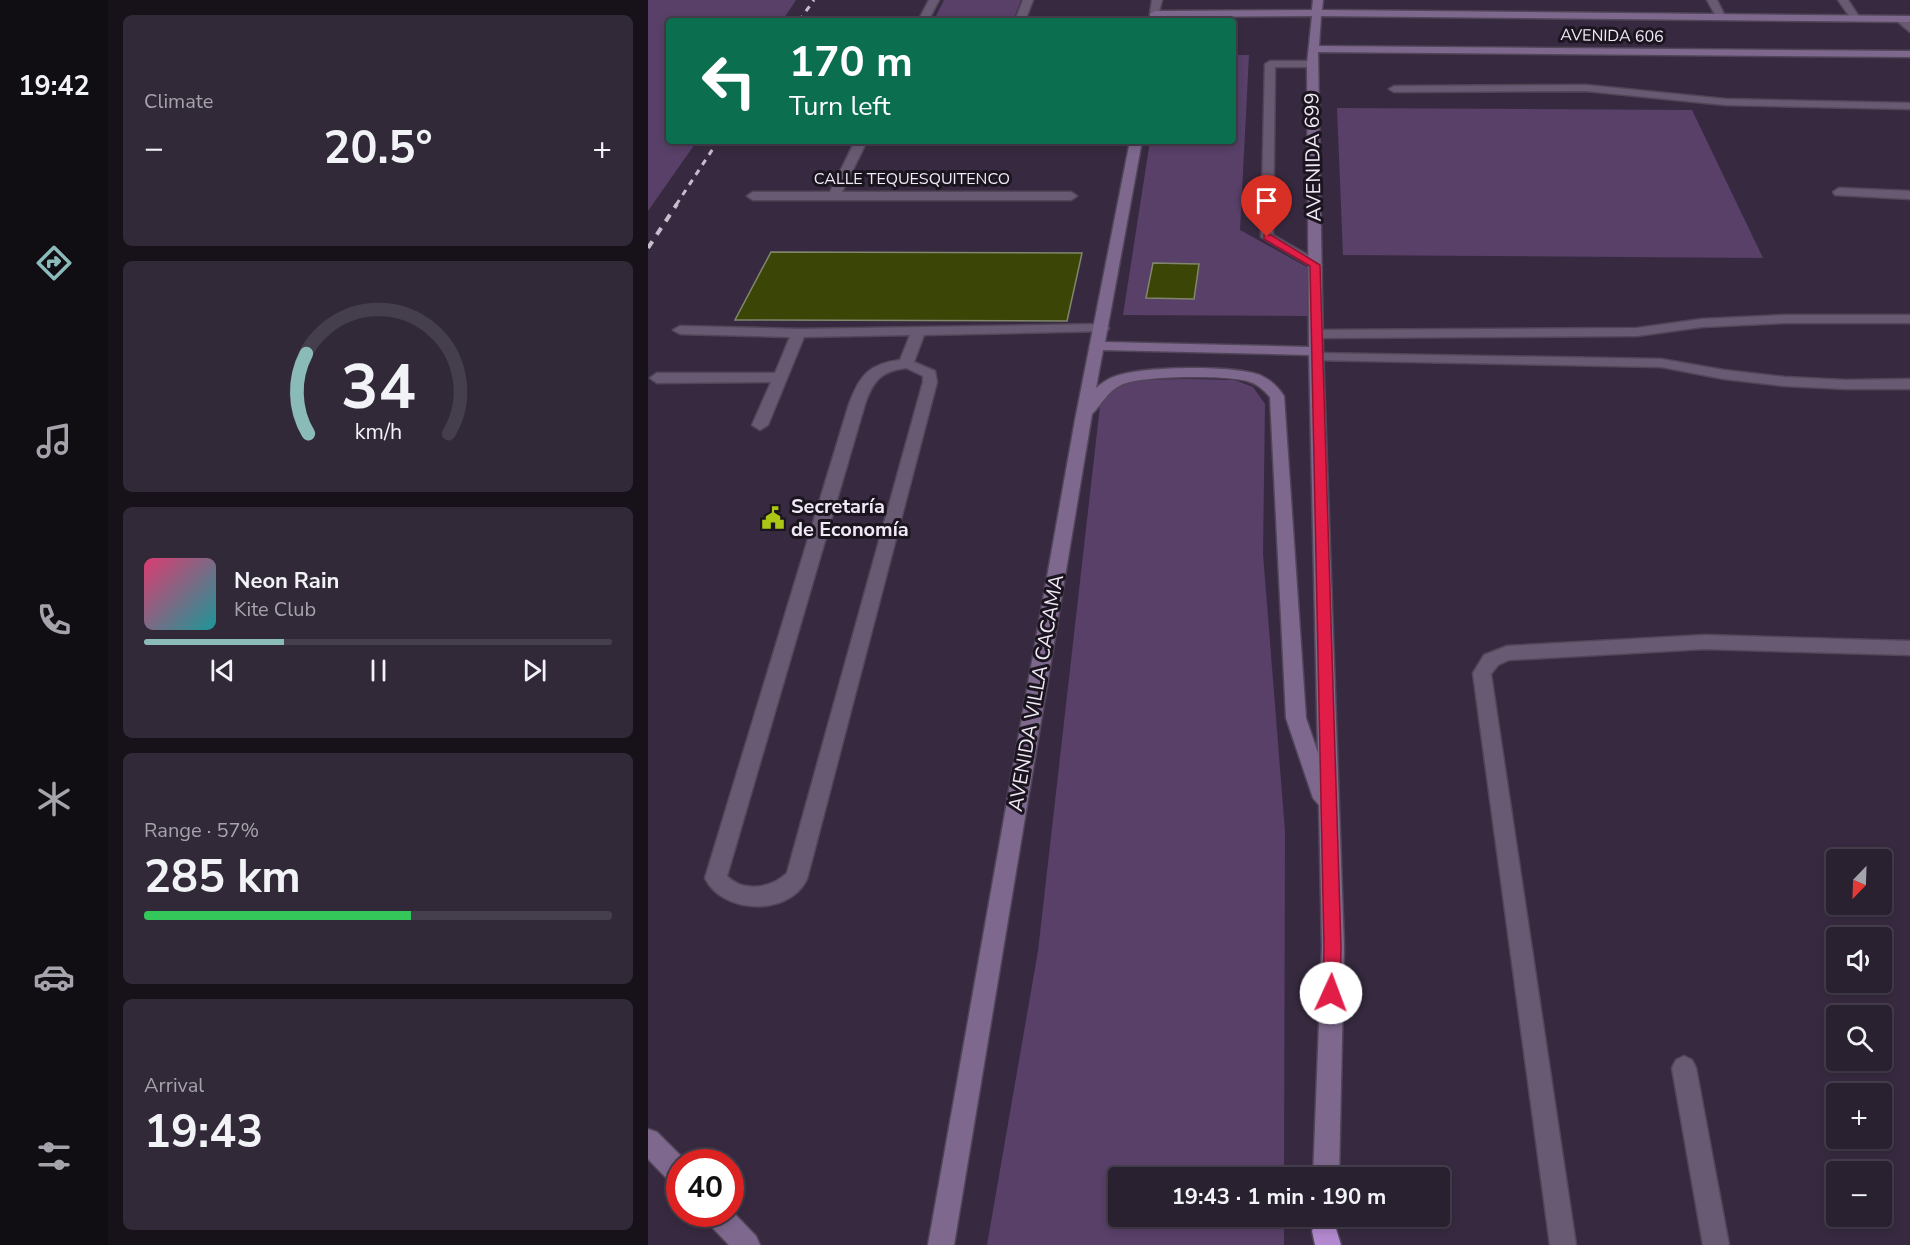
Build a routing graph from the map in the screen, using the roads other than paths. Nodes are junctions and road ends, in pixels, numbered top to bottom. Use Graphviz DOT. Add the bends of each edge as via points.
graph roads {
  1 [pos="934,0"];
  2 [pos="1028,0"];
  3 [pos="1156,0"];
  4 [pos="1269,0"];
  5 [pos="1712,0"];
  6 [pos="1843,0"];
  7 [pos="1318,6"];
  8 [pos="1269,12"];
  9 [pos="1720,16"];
  10 [pos="925,18"];
  11 [pos="1021,18"];
  12 [pos="1155,18"];
  13 [pos="1855,18"];
  14 [pos="1905,19"];
  15 [pos="1910,29"];
  16 [pos="1910,54"];
  17 [pos="1313,56"];
  18 [pos="1394,89"];
  19 [pos="1910,106"];
  20 [pos="860,144"];
  21 [pos="1135,144"];
  22 [pos="1839,192"];
  23 [pos="753,195"];
  24 [pos="1910,195"];
  25 [pos="834,196"];
  26 [pos="1071,196"];
  27 [pos="1315,265"];
  28 [pos="1910,319"];
  29 [pos="1102,328"];
  30 [pos="681,330"];
  31 [pos="919,331"];
  32 [pos="799,333"];
  33 [pos="1317,334"];
  34 [pos="1099,346"];
  35 [pos="1316,354"];
  36 [pos="906,364"];
  37 [pos="781,377"];
  38 [pos="657,378"];
  39 [pos="1910,384"];
  40 [pos="1083,420"];
  41 [pos="760,424"];
  42 [pos="1910,648"];
  43 [pos="1330,816"];
  44 [pos="1684,1068"];
  45 [pos="648,1141"];
  46 [pos="666,1160"];
  47 [pos="1326,1167"];
  48 [pos="730,1227"];
  49 [pos="747,1245"];
  50 [pos="941,1245"];
  51 [pos="1563,1245"];
  52 [pos="1716,1245"];
  1 -- 10 [label="street"];
  2 -- 11 [label="street"];
  3 -- 12 [label="street"];
  4 -- 8 [label="street"];
  5 -- 9 [label="street"];
  6 -- 13 [label="street"];
  7 -- 8 [label="street, AVENIDA 606"];
  7 -- 9 [label="street, AVENIDA 606"];
  7 -- 17 [label="street, AVENIDA 699"];
  8 -- 12 [label="street, AVENIDA 606"];
  9 -- 13 [label="street, AVENIDA 606"];
  13 -- 14 [label="street, AVENIDA 606"];
  14 -- 15 [label="street"];
  16 -- 17 [label="street, AVENIDA 606"];
  17 -- 27 [label="street, AVENIDA 699"];
  17 -- 27 [label="street" via="1270,64 1267,237"];
  18 -- 19 [label="street" via="1586,88 1725,102"];
  20 -- 25 [label="street"];
  21 -- 29 [label="street, AVENIDA VILLA CACAMA"];
  22 -- 24 [label="street"];
  23 -- 25 [label="street, CALLE TEQUESQUITENCO"];
  25 -- 26 [label="street, CALLE TEQUESQUITENCO"];
  27 -- 33 [label="street, AVENIDA 699"];
  28 -- 33 [label="street" via="1784,319 1702,323 1637,332"];
  29 -- 31 [label="street"];
  29 -- 34 [label="street, AVENIDA VILLA CACAMA"];
  30 -- 32 [label="street"];
  31 -- 32 [label="street"];
  31 -- 36 [label="street"];
  32 -- 37 [label="street"];
  33 -- 35 [label="street, AVENIDA 699"];
  34 -- 35 [label="street"];
  34 -- 40 [label="street, AVENIDA VILLA CACAMA"];
  35 -- 39 [label="street" via="1661,363 1769,382"];
  35 -- 43 [label="street, AVENIDA 699"];
  36 -- 36 [label="street" via="930,374 930,382 796,879 770,895 734,894 716,878 857,404 865,381 872,374 885,366"];
  37 -- 38 [label="street"];
  37 -- 41 [label="street"];
  40 -- 43 [label="street" via="1092,402 1110,385 1135,376 1247,376 1265,383 1277,396 1296,718"];
  40 -- 50 [label="street, AVENIDA VILLA CACAMA"];
  42 -- 51 [label="street" via="1705,642 1508,653 1491,660 1482,673"];
  43 -- 47 [label="street, AVENIDA 699" via="1333,947"];
  44 -- 52 [label="street"];
  45 -- 46 [label="street"];
  48 -- 49 [label="street"];
}
